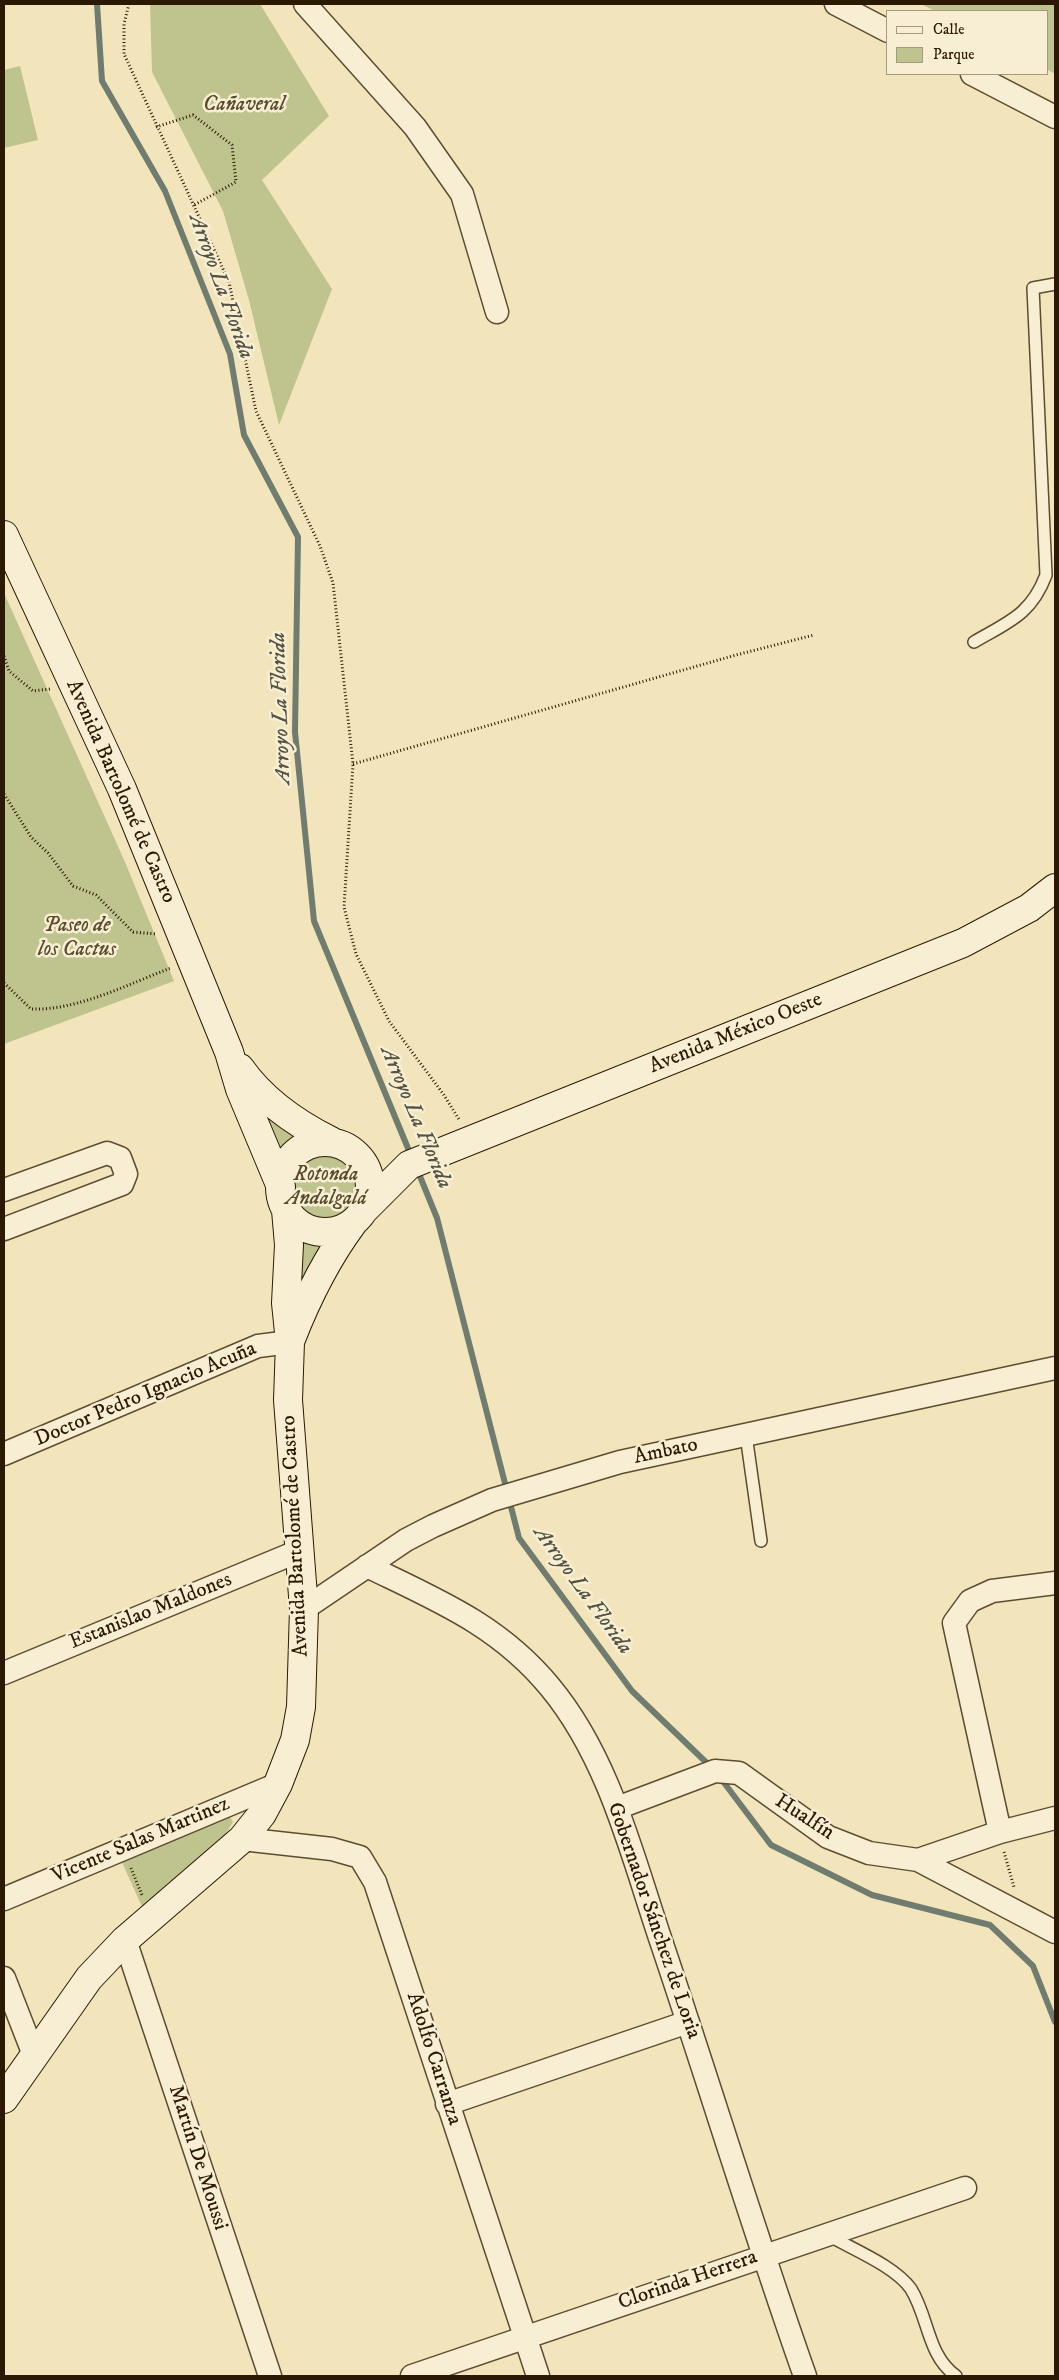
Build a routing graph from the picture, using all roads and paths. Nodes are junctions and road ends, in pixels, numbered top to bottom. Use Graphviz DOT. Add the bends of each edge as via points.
graph roads {
  1 [pos="129,4"];
  2 [pos="305,4"];
  3 [pos="836,4"];
  4 [pos="886,29"];
  5 [pos="974,75"];
  6 [pos="1055,117"];
  7 [pos="156,127"];
  8 [pos="194,205"];
  9 [pos="1055,284"];
  10 [pos="496,312"];
  11 [pos="4,535"];
  12 [pos="814,635"];
  13 [pos="974,642"];
  14 [pos="4,656"];
  15 [pos="71,680"];
  16 [pos="353,764"];
  17 [pos="4,794"];
  18 [pos="1055,888"];
  19 [pos="186,948"];
  20 [pos="4,983"];
  21 [pos="229,1052"];
  22 [pos="472,1141"];
  23 [pos="338,1144"];
  24 [pos="408,1165"];
  25 [pos="5,1188"];
  26 [pos="283,1198"];
  27 [pos="359,1216"];
  28 [pos="4,1229"];
  29 [pos="290,1342"];
  30 [pos="1055,1368"];
  31 [pos="746,1435"];
  32 [pos="4,1454"];
  33 [pos="761,1541"];
  34 [pos="299,1551"];
  35 [pos="367,1566"];
  36 [pos="1055,1583"];
  37 [pos="304,1609"];
  38 [pos="4,1673"];
  39 [pos="278,1784"];
  40 [pos="617,1808"];
  41 [pos="1055,1818"];
  42 [pos="1000,1832"];
  43 [pos="242,1839"];
  44 [pos="123,1849"];
  45 [pos="918,1860"];
  46 [pos="4,1899"];
  47 [pos="1026,1916"];
  48 [pos="152,1917"];
  49 [pos="1055,1932"];
  50 [pos="125,1940"];
  51 [pos="4,1978"];
  52 [pos="688,2022"];
  53 [pos="34,2055"];
  54 [pos="4,2099"];
  55 [pos="447,2104"];
  56 [pos="965,2188"];
  57 [pos="826,2234"];
  58 [pos="762,2256"];
  59 [pos="525,2337"];
  60 [pos="270,2376"];
  61 [pos="412,2376"];
  62 [pos="538,2376"];
  63 [pos="805,2376"];
  64 [pos="956,2376"];
  1 -- 7 [label="path" via="124,24 124,54"];
  2 -- 10 [label="street" via="414,127 462,194"];
  3 -- 4 [label="street"];
  5 -- 6 [label="street"];
  7 -- 8 [label="path"];
  7 -- 8 [label="path" via="193,116 232,145 236,182"];
  8 -- 16 [label="path" via="229,282 256,411 320,546 333,583"];
  9 -- 13 [label="lane" via="1034,288 1046,576 1039,594 1022,615"];
  11 -- 15 [label="main road, Avenida Bartolomé de Castro"];
  12 -- 16 [label="path"];
  14 -- 15 [label="path" via="9,671 33,690 47,690"];
  15 -- 19 [label="main road, Avenida Bartolomé de Castro" via="122,789"];
  16 -- 22 [label="path" via="344,907 356,954 389,1021 444,1095"];
  17 -- 19 [label="path" via="31,837 74,886 96,895 133,932"];
  18 -- 22 [label="main road, Avenida México Oeste" via="1029,908 963,943"];
  19 -- 20 [label="path" via="68,1006 31,1009"];
  19 -- 21 [label="main road, Avenida Bartolomé de Castro"];
  21 -- 23 [label="main road, Avenida Bartolomé de Castro" via="251,1083 277,1108 300,1125"];
  21 -- 26 [label="main road, Avenida Bartolomé de Castro" via="240,1089"];
  22 -- 24 [label="main road, Avenida México Oeste"];
  23 -- 24 [label="main road"];
  23 -- 26 [label="main road" via="309,1144 295,1154 282,1173"];
  23 -- 27 [label="main road" via="356,1154 368,1174 369,1197"];
  24 -- 27 [label="main road, Avenida México Oeste"];
  25 -- 28 [label="street" via="106,1153 120,1158 126,1174 122,1184"];
  26 -- 27 [label="main road" via="297,1223 310,1231 334,1232"];
  26 -- 29 [label="main road, Avenida Bartolomé de Castro" via="289,1245 286,1303"];
  27 -- 29 [label="main road, Avenida Bartolomé de Castro" via="340,1240 304,1307"];
  29 -- 32 [label="street, Doctor Pedro Ignacio Acuña" via="258,1346"];
  29 -- 34 [label="main road, Avenida Bartolomé de Castro" via="288,1400"];
  30 -- 31 [label="street, Ambato"];
  31 -- 33 [label="lane"];
  31 -- 35 [label="street, Ambato" via="620,1462 492,1500 406,1540"];
  34 -- 37 [label="main road, Avenida Bartolomé de Castro"];
  34 -- 38 [label="street, Estanislao Maldones"];
  35 -- 37 [label="street, Ambato"];
  35 -- 40 [label="street, Gobernador Sánchez de Loria" via="464,1612 509,1643 550,1686 579,1727"];
  36 -- 42 [label="street" via="992,1591 970,1601 954,1624"];
  37 -- 39 [label="main road, Avenida Bartolomé de Castro" via="301,1707 295,1740"];
  39 -- 43 [label="main road, Avenida Bartolomé de Castro" via="262,1814"];
  39 -- 44 [label="street, Vicente Salas Martinez"];
  40 -- 45 [label="street, Hualfín" via="715,1771 739,1773 828,1837 869,1853"];
  40 -- 52 [label="street, Gobernador Sánchez de Loria"];
  41 -- 42 [label="street, Hualfín"];
  42 -- 45 [label="street, Hualfín"];
  42 -- 47 [label="path" via="1010,1878"];
  43 -- 48 [label="main road, Avenida Bartolomé de Castro"];
  43 -- 55 [label="street, Adolfo Carranza" via="332,1849 360,1857 375,1882"];
  44 -- 46 [label="street, Vicente Salas Martinez"];
  44 -- 48 [label="path"];
  45 -- 47 [label="street"];
  47 -- 49 [label="street"];
  48 -- 50 [label="main road, Avenida Bartolomé de Castro"];
  50 -- 53 [label="main road, Avenida Bartolomé de Castro" via="89,1978"];
  50 -- 60 [label="street, Martín De Moussi"];
  51 -- 53 [label="street"];
  52 -- 55 [label="street"];
  52 -- 58 [label="street, Gobernador Sánchez de Loria"];
  53 -- 54 [label="main road, Avenida Bartolomé de Castro"];
  55 -- 59 [label="street, Adolfo Carranza"];
  56 -- 57 [label="street, Clorinda Herrera"];
  57 -- 58 [label="street, Clorinda Herrera"];
  57 -- 64 [label="lane" via="891,2270 910,2288 934,2350 944,2368"];
  58 -- 59 [label="street, Clorinda Herrera"];
  58 -- 63 [label="street, Gobernador Sánchez de Loria"];
  59 -- 61 [label="street, Clorinda Herrera"];
  59 -- 62 [label="street, Adolfo Carranza"];
}
